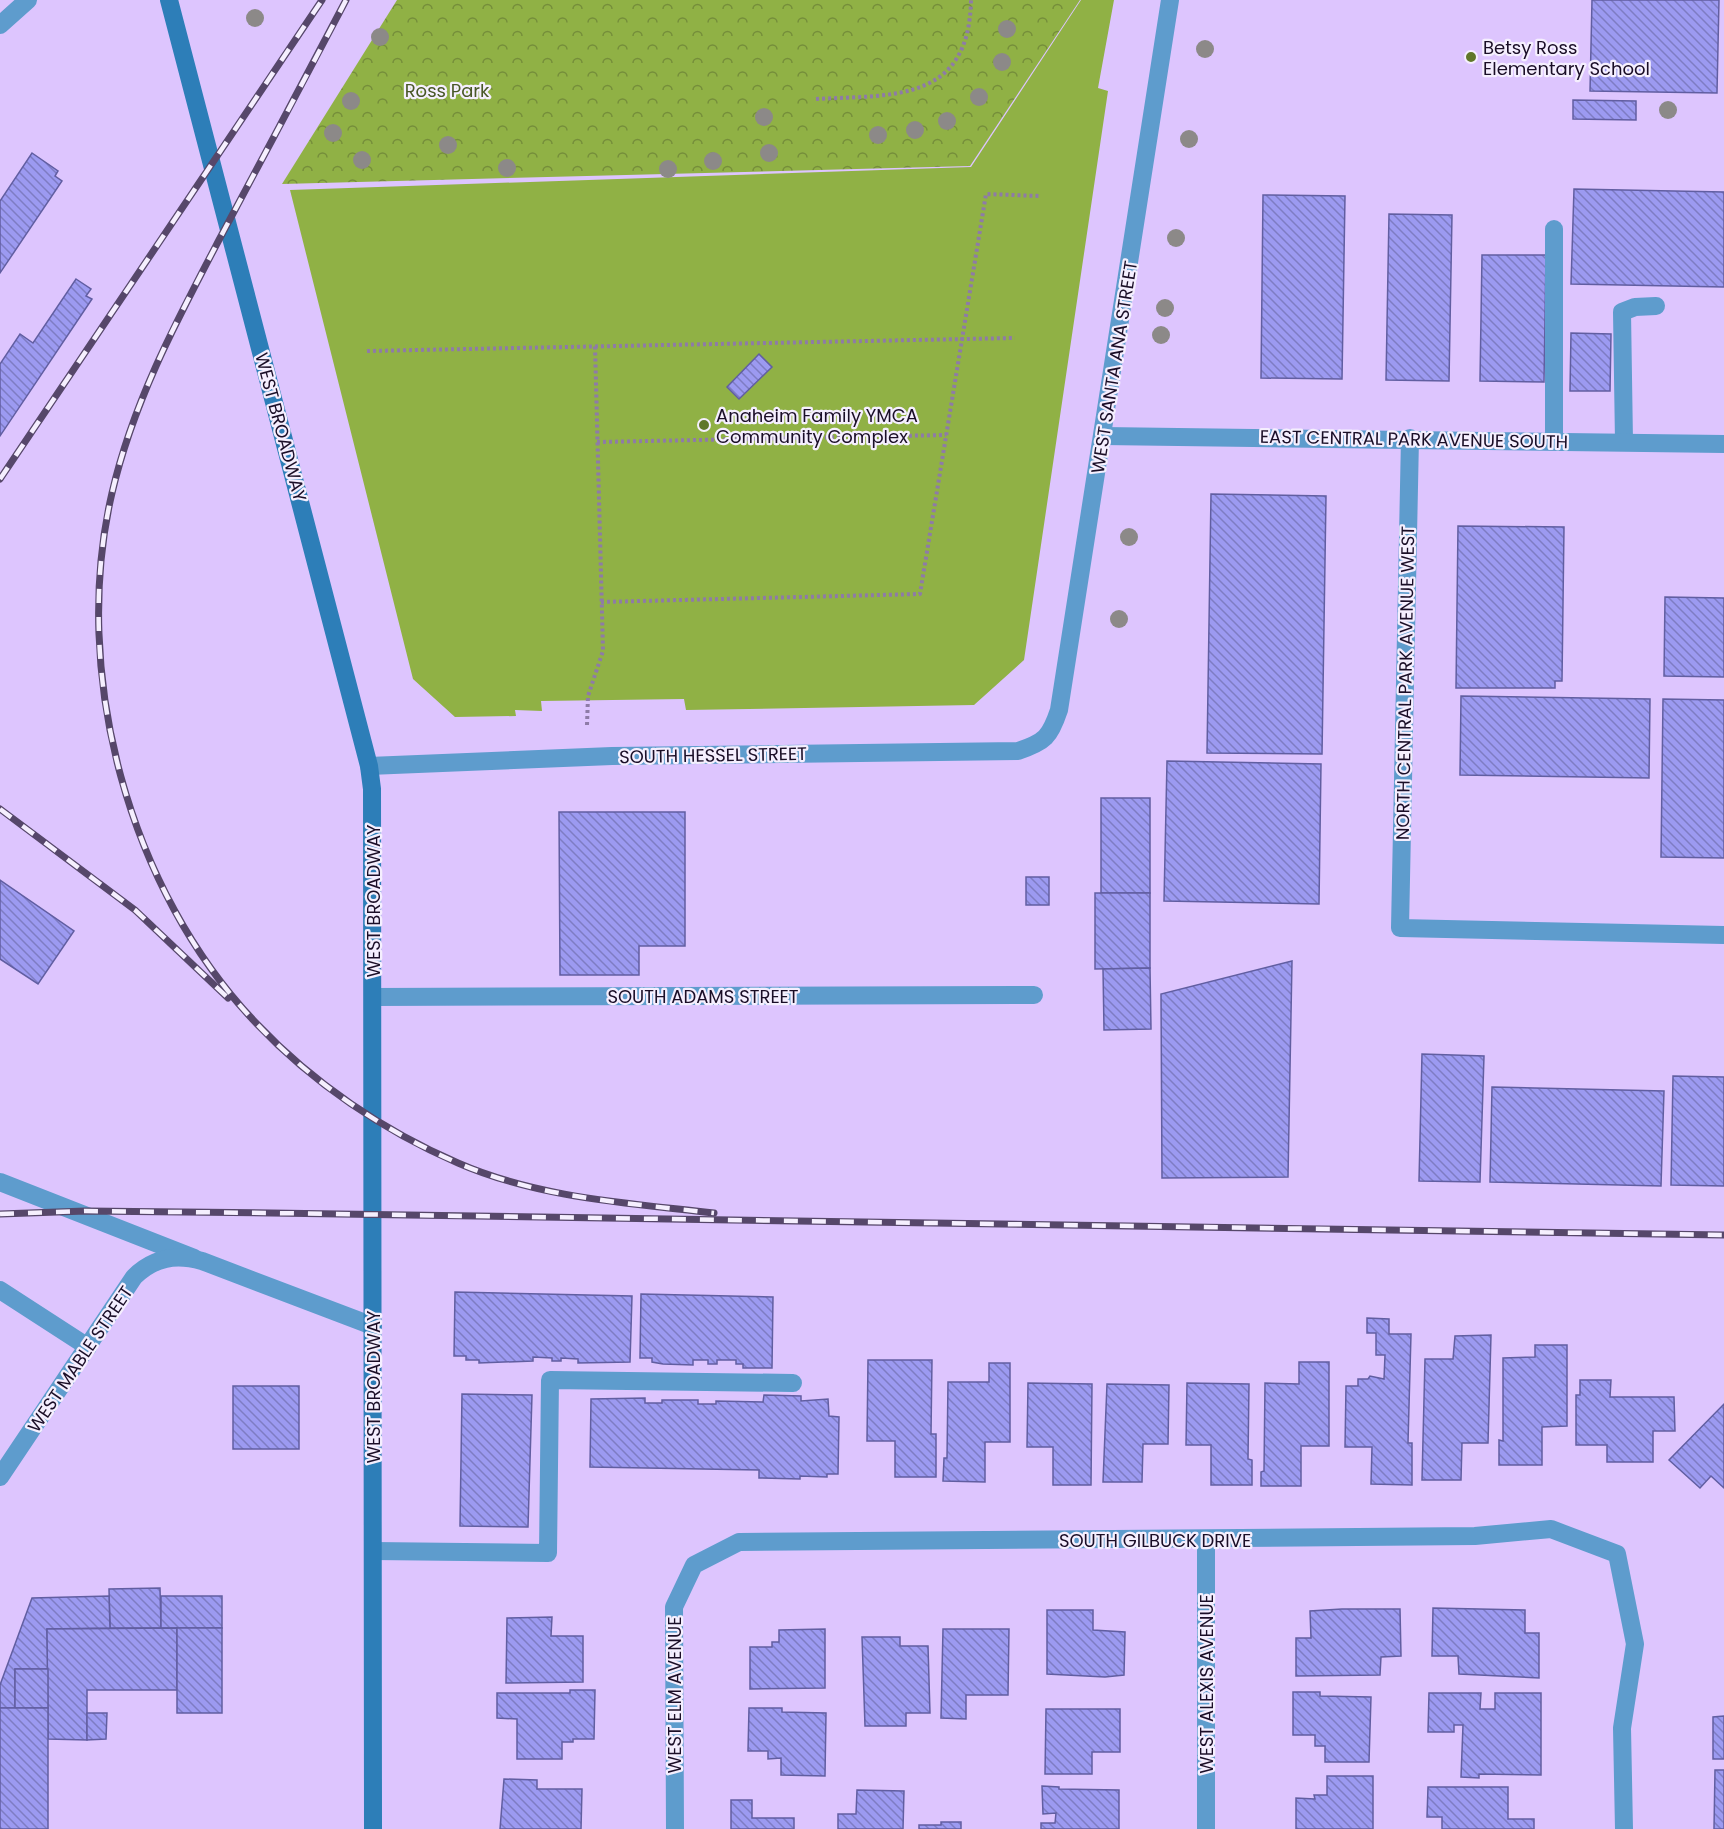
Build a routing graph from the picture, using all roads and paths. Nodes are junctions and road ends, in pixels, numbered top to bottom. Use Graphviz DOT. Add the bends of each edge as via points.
graph roads {
  1 [pos="28,0"];
  2 [pos="169,0"];
  3 [pos="971,0"];
  4 [pos="1170,0"];
  5 [pos="0,25"];
  6 [pos="816,99"];
  7 [pos="1039,196"];
  8 [pos="1554,229"];
  9 [pos="1656,306"];
  10 [pos="1015,338"];
  11 [pos="962,339"];
  12 [pos="595,346"];
  13 [pos="368,351"];
  14 [pos="946,435"];
  15 [pos="1103,436"];
  16 [pos="1410,438"];
  17 [pos="1554,441"];
  18 [pos="597,442"];
  19 [pos="1624,442"];
  20 [pos="1724,444"];
  21 [pos="601,602"];
  22 [pos="587,725"];
  23 [pos="1051,733"];
  24 [pos="369,766"];
  25 [pos="1724,935"];
  26 [pos="1034,994"];
  27 [pos="373,997"];
  28 [pos="0,1182"];
  29 [pos="202,1261"];
  30 [pos="0,1290"];
  31 [pos="373,1326"];
  32 [pos="88,1347"];
  33 [pos="794,1383"];
  34 [pos="0,1477"];
  35 [pos="1206,1540"];
  36 [pos="373,1551"];
  37 [pos="694,1565"];
  38 [pos="373,1829"];
  39 [pos="675,1829"];
  40 [pos="1206,1829"];
  41 [pos="1624,1829"];
  1 -- 5 [label="street"];
  2 -- 24 [label="main road, WEST BROADWAY"];
  3 -- 6 [label="path" via="965,44 952,68 929,83 899,95"];
  4 -- 15 [label="street, WEST SANTA ANA STREET"];
  7 -- 11 [label="path" via="986,194"];
  8 -- 17 [label="street"];
  9 -- 19 [label="street" via="1622,312"];
  10 -- 11 [label="path"];
  11 -- 12 [label="path"];
  11 -- 14 [label="path"];
  12 -- 13 [label="path"];
  12 -- 18 [label="path"];
  14 -- 18 [label="path"];
  14 -- 21 [label="path" via="920,594"];
  15 -- 16 [label="street, EAST CENTRAL PARK AVENUE SOUTH"];
  15 -- 23 [label="street, WEST SANTA ANA STREET" via="1059,710"];
  16 -- 17 [label="street, EAST CENTRAL PARK AVENUE SOUTH"];
  16 -- 25 [label="street, NORTH CENTRAL PARK AVENUE WEST" via="1400,928"];
  17 -- 19 [label="street, EAST CENTRAL PARK AVENUE SOUTH"];
  18 -- 21 [label="path"];
  19 -- 20 [label="street, EAST CENTRAL PARK AVENUE SOUTH"];
  21 -- 22 [label="path" via="603,651 588,696"];
  23 -- 24 [label="street, SOUTH HESSEL STREET" via="1037,745 1018,751 624,756"];
  24 -- 27 [label="main road, WEST BROADWAY"];
  26 -- 27 [label="street, SOUTH ADAMS STREET"];
  27 -- 31 [label="main road, WEST BROADWAY"];
  28 -- 29 [label="street"];
  29 -- 31 [label="street"];
  29 -- 32 [label="street, WEST MABLE STREET" via="173,1257 145,1266"];
  30 -- 32 [label="street"];
  31 -- 36 [label="main road, WEST BROADWAY"];
  32 -- 34 [label="street, WEST MABLE STREET"];
  33 -- 36 [label="street" via="550,1380 548,1553"];
  35 -- 37 [label="street, SOUTH GILBUCK DRIVE" via="739,1542"];
  35 -- 40 [label="street, WEST ALEXIS AVENUE"];
  35 -- 41 [label="street, SOUTH GILBUCK DRIVE" via="1475,1536 1551,1529 1617,1554 1635,1644 1622,1728"];
  36 -- 38 [label="main road, WEST BROADWAY"];
  37 -- 39 [label="street, WEST ELM AVENUE" via="674,1607"];
}
